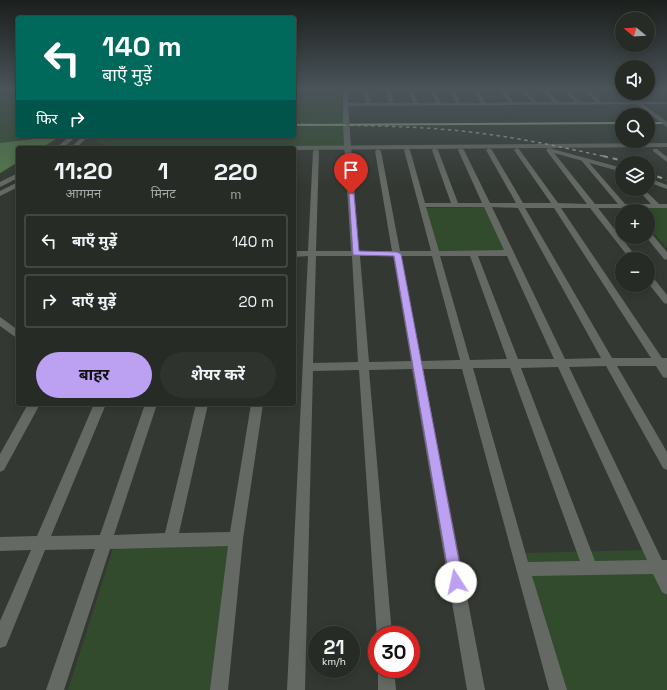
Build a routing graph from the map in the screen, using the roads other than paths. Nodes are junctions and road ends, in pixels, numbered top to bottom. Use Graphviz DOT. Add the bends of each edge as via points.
graph roads {
  1 [pos="346,122"];
  2 [pos="72,138"];
  3 [pos="84,138"];
  4 [pos="667,145"];
  5 [pos="62,146"];
  6 [pos="75,146"];
  7 [pos="296,148"];
  8 [pos="348,148"];
  9 [pos="567,148"];
  10 [pos="407,150"];
  11 [pos="434,150"];
  12 [pos="461,150"];
  13 [pos="489,150"];
  14 [pos="517,150"];
  15 [pos="549,150"];
  16 [pos="655,150"];
  17 [pos="667,150"];
  18 [pos="296,151"];
  19 [pos="316,151"];
  20 [pos="378,151"];
  21 [pos="576,154"];
  22 [pos="583,159"];
  23 [pos="667,160"];
  24 [pos="615,163"];
  25 [pos="615,168"];
  26 [pos="16,176"];
  27 [pos="655,177"];
  28 [pos="667,181"];
  29 [pos="655,183"];
  30 [pos="0,185"];
  31 [pos="16,185"];
  32 [pos="667,187"];
  33 [pos="0,194"];
  34 [pos="647,196"];
  35 [pos="622,204"];
  36 [pos="422,205"];
  37 [pos="455,205"];
  38 [pos="487,205"];
  39 [pos="520,205"];
  40 [pos="556,205"];
  41 [pos="592,206"];
  42 [pos="657,206"];
  43 [pos="667,206"];
  44 [pos="615,207"];
  45 [pos="655,243"];
  46 [pos="628,252"];
  47 [pos="356,253"];
  48 [pos="473,253"];
  49 [pos="510,253"];
  50 [pos="296,254"];
  51 [pos="311,254"];
  52 [pos="397,254"];
  53 [pos="435,254"];
  54 [pos="667,257"];
  55 [pos="655,286"];
  56 [pos="667,301"];
  57 [pos="0,321"];
  58 [pos="16,333"];
  59 [pos="610,362"];
  60 [pos="663,362"];
  61 [pos="513,363"];
  62 [pos="561,363"];
  63 [pos="467,364"];
  64 [pos="418,365"];
  65 [pos="365,366"];
  66 [pos="307,367"];
  67 [pos="667,374"];
  68 [pos="33,406"];
  69 [pos="99,406"];
  70 [pos="150,406"];
  71 [pos="202,406"];
  72 [pos="257,406"];
  73 [pos="667,464"];
  74 [pos="0,466"];
  75 [pos="236,539"];
  76 [pos="170,540"];
  77 [pos="105,542"];
  78 [pos="41,543"];
  79 [pos="0,544"];
  80 [pos="662,567"];
  81 [pos="590,568"];
  82 [pos="523,569"];
  83 [pos="667,587"];
  84 [pos="383,626"];
  85 [pos="0,640"];
  86 [pos="386,678"];
  87 [pos="55,690"];
  88 [pos="219,690"];
  89 [pos="296,690"];
  90 [pos="387,690"];
  91 [pos="476,690"];
  92 [pos="558,690"];
  1 -- 8 [label="street"];
  2 -- 5 [label="street"];
  3 -- 6 [label="street"];
  4 -- 9 [label="street"];
  7 -- 8 [label="street"];
  8 -- 9 [label="street"];
  8 -- 19 [label="street"];
  8 -- 20 [label="street"];
  8 -- 47 [label="street"];
  9 -- 15 [label="street"];
  9 -- 16 [label="street"];
  9 -- 21 [label="street"];
  10 -- 11 [label="street"];
  10 -- 20 [label="street"];
  10 -- 36 [label="street"];
  11 -- 12 [label="street"];
  11 -- 37 [label="street"];
  12 -- 13 [label="street"];
  12 -- 38 [label="street"];
  13 -- 14 [label="street"];
  13 -- 39 [label="street"];
  14 -- 15 [label="street"];
  14 -- 40 [label="street"];
  15 -- 21 [label="street"];
  15 -- 41 [label="street"];
  16 -- 17 [label="street"];
  16 -- 23 [label="street"];
  18 -- 19 [label="street"];
  19 -- 51 [label="street"];
  20 -- 52 [label="street"];
  21 -- 22 [label="street"];
  21 -- 24 [label="street"];
  22 -- 25 [label="street"];
  22 -- 35 [label="street"];
  26 -- 30 [label="street"];
  27 -- 28 [label="street"];
  29 -- 32 [label="street"];
  31 -- 33 [label="street"];
  34 -- 42 [label="street"];
  36 -- 37 [label="street"];
  36 -- 53 [label="street"];
  37 -- 38 [label="street"];
  38 -- 39 [label="street"];
  38 -- 49 [label="street"];
  39 -- 40 [label="street"];
  39 -- 59 [label="street"];
  40 -- 41 [label="street"];
  40 -- 60 [label="street"];
  41 -- 44 [label="street"];
  41 -- 46 [label="street"];
  42 -- 43 [label="street"];
  45 -- 54 [label="street"];
  47 -- 51 [label="street"];
  47 -- 52 [label="street"];
  47 -- 65 [label="street"];
  48 -- 49 [label="street"];
  48 -- 53 [label="street"];
  48 -- 61 [label="street"];
  49 -- 62 [label="street"];
  50 -- 51 [label="street"];
  51 -- 66 [label="street"];
  52 -- 53 [label="street"];
  52 -- 64 [label="street"];
  53 -- 63 [label="street"];
  55 -- 56 [label="street"];
  57 -- 58 [label="street"];
  59 -- 60 [label="street"];
  59 -- 62 [label="street"];
  59 -- 73 [label="street"];
  60 -- 67 [label="street"];
  61 -- 62 [label="street"];
  61 -- 63 [label="street"];
  61 -- 81 [label="street"];
  62 -- 80 [label="street"];
  63 -- 64 [label="street"];
  63 -- 82 [label="street"];
  64 -- 65 [label="street"];
  64 -- 91 [label="street"];
  65 -- 66 [label="street"];
  65 -- 84 [label="street"];
  66 -- 89 [label="street"];
  68 -- 74 [label="street"];
  69 -- 78 [label="street"];
  70 -- 77 [label="street"];
  71 -- 76 [label="street"];
  72 -- 75 [label="street"];
  75 -- 76 [label="street"];
  75 -- 88 [label="street"];
  76 -- 77 [label="street"];
  77 -- 78 [label="street"];
  77 -- 87 [label="street"];
  78 -- 79 [label="street"];
  78 -- 85 [label="street"];
  80 -- 81 [label="street"];
  80 -- 83 [label="street"];
  81 -- 82 [label="street"];
  82 -- 92 [label="street"];
  86 -- 90 [label="street"];
}
